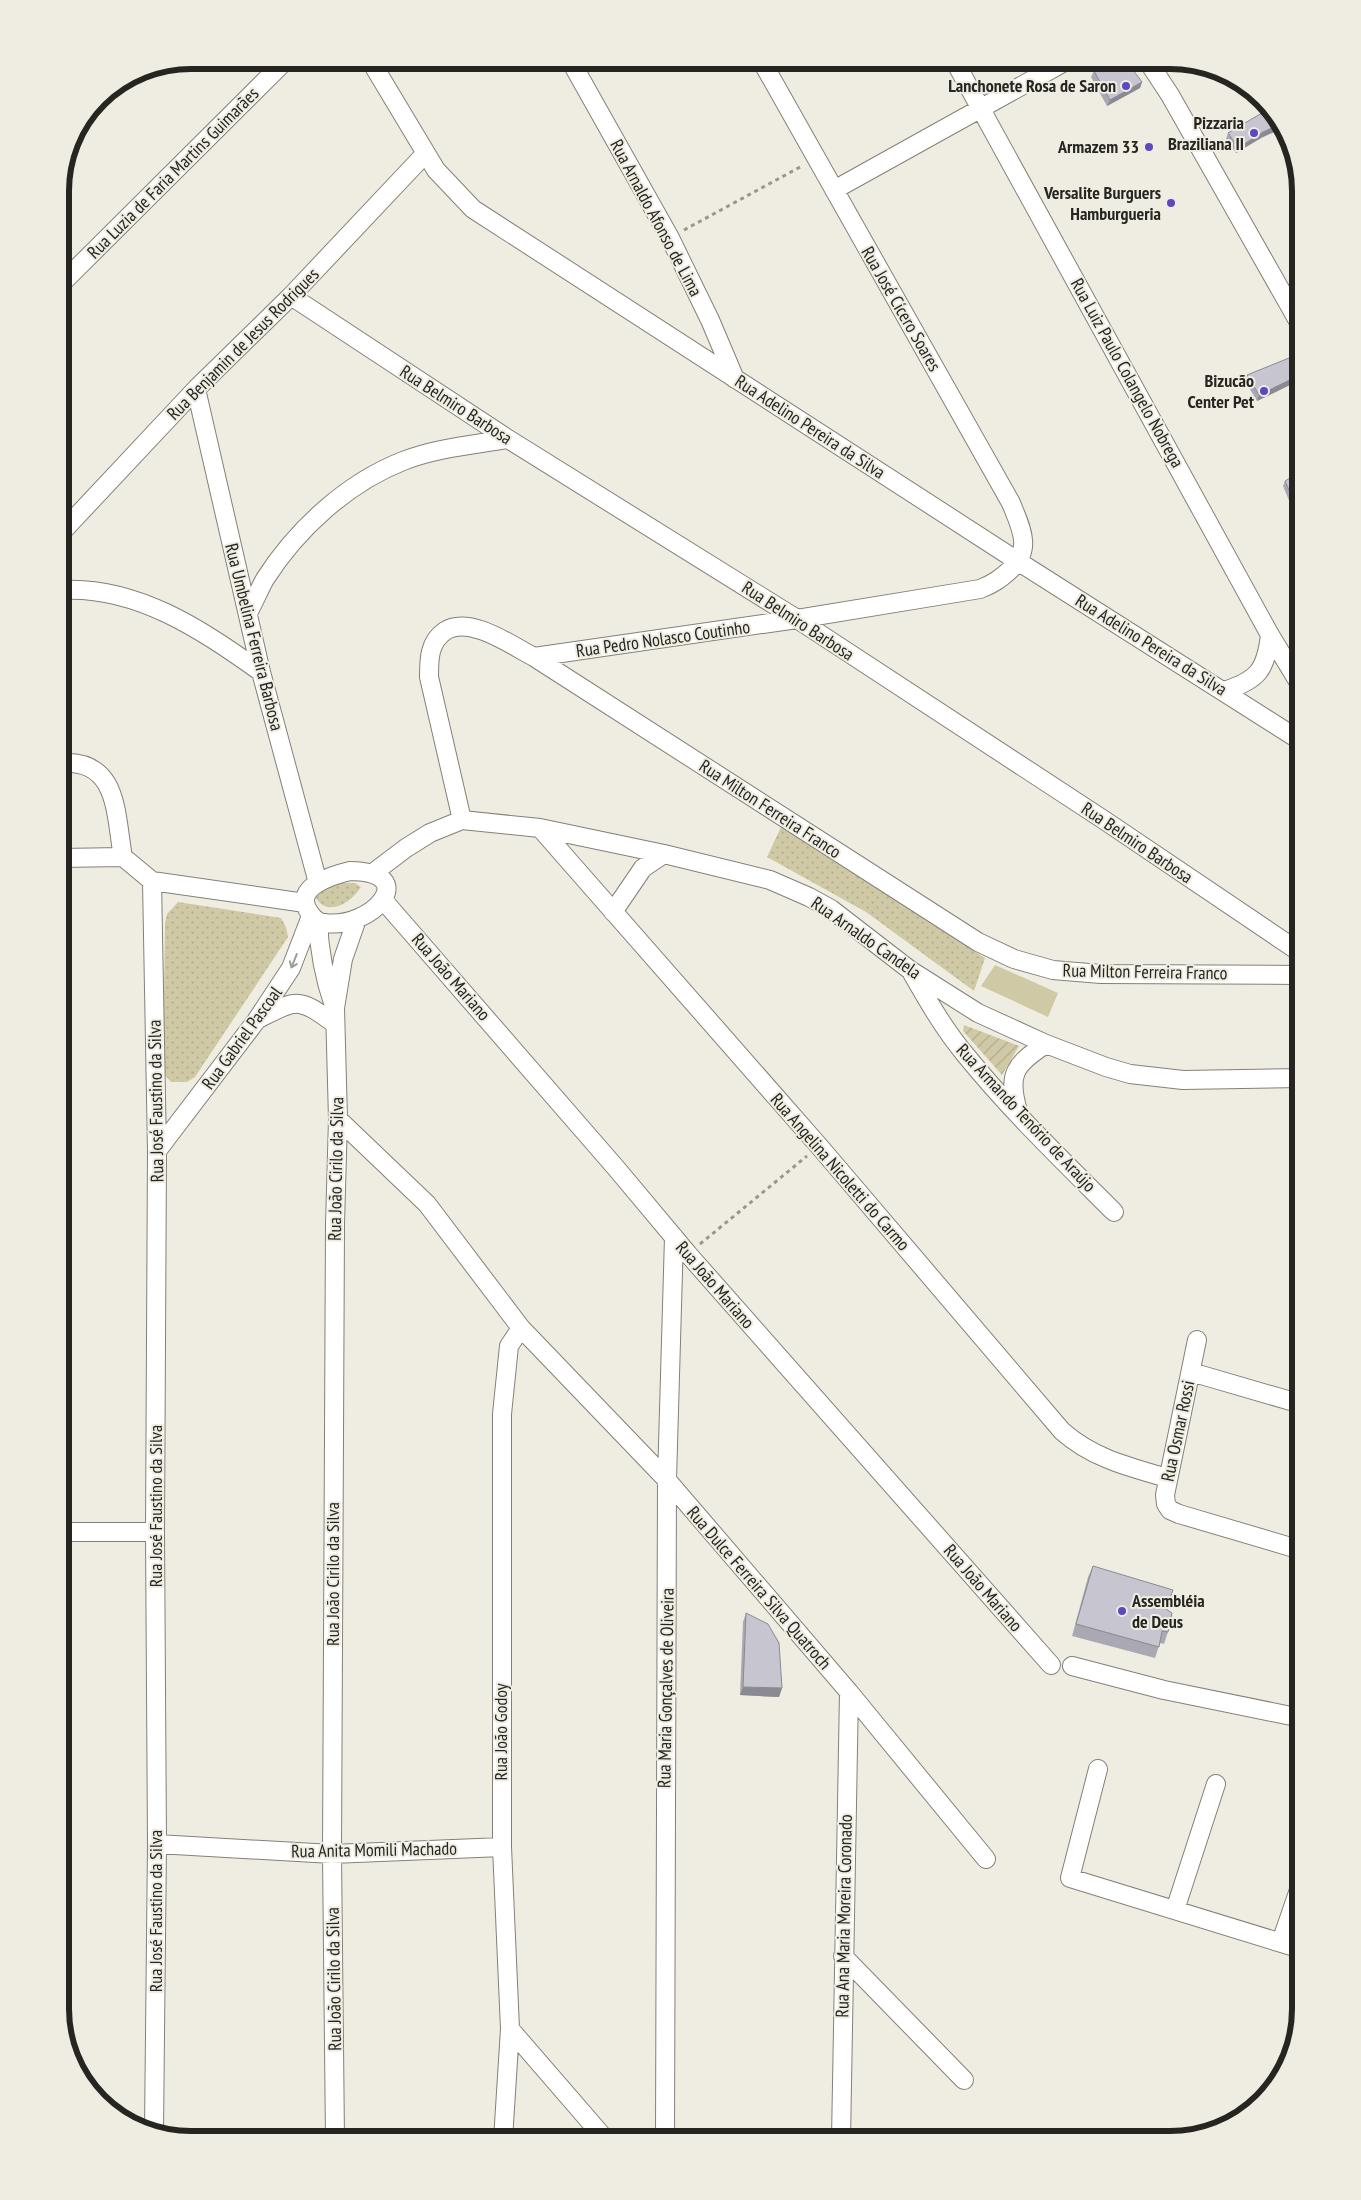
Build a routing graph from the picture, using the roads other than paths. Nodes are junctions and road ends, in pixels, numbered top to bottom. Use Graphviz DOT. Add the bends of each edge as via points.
graph roads {
  1 [pos="277,69"];
  2 [pos="375,69"];
  3 [pos="575,69"];
  4 [pos="766,69"];
  5 [pos="959,69"];
  6 [pos="1052,69"];
  7 [pos="1153,69"];
  8 [pos="981,108"];
  9 [pos="425,154"];
  10 [pos="834,190"];
  11 [pos="69,276"];
  12 [pos="291,296"];
  13 [pos="1292,310"];
  14 [pos="735,379"];
  15 [pos="196,389"];
  16 [pos="508,439"];
  17 [pos="69,524"];
  18 [pos="1019,562"];
  19 [pos="69,590"];
  20 [pos="248,613"];
  21 [pos="797,619"];
  22 [pos="1270,634"];
  23 [pos="534,657"];
  24 [pos="1292,671"];
  25 [pos="261,672"];
  26 [pos="1224,691"];
  27 [pos="1292,735"];
  28 [pos="69,762"];
  29 [pos="462,820"];
  30 [pos="540,828"];
  31 [pos="664,854"];
  32 [pos="123,857"];
  33 [pos="69,858"];
  34 [pos="373,873"];
  35 [pos="152,881"];
  36 [pos="318,883"];
  37 [pos="384,900"];
  38 [pos="613,912"];
  39 [pos="311,913"];
  40 [pos="357,919"];
  41 [pos="1292,947"];
  42 [pos="910,970"];
  43 [pos="1292,975"];
  44 [pos="335,1016"];
  45 [pos="256,1021"];
  46 [pos="1046,1044"];
  47 [pos="1292,1078"];
  48 [pos="1020,1116"];
  49 [pos="338,1119"];
  50 [pos="157,1151"];
  51 [pos="1114,1212"];
  52 [pos="674,1237"];
  53 [pos="521,1328"];
  54 [pos="1197,1340"];
  55 [pos="1191,1372"];
  56 [pos="1292,1401"];
  57 [pos="1167,1478"];
  58 [pos="667,1480"];
  59 [pos="69,1532"];
  60 [pos="155,1532"];
  61 [pos="1292,1547"];
  62 [pos="1051,1665"];
  63 [pos="1072,1666"];
  64 [pos="849,1692"];
  65 [pos="1292,1716"];
  66 [pos="1098,1769"];
  67 [pos="1216,1784"];
  68 [pos="157,1844"];
  69 [pos="502,1847"];
  70 [pos="332,1854"];
  71 [pos="986,1859"];
  72 [pos="1175,1910"];
  73 [pos="1292,1911"];
  74 [pos="1282,1942"];
  75 [pos="1292,1946"];
  76 [pos="844,1956"];
  77 [pos="510,2029"];
  78 [pos="964,2080"];
  79 [pos="154,2126"];
  80 [pos="335,2131"];
  81 [pos="504,2131"];
  82 [pos="598,2131"];
  83 [pos="665,2131"];
  84 [pos="841,2131"];
  1 -- 11 [label="street, Rua Luzia de Faria Martins Guimarães"];
  2 -- 9 [label="street, Rua Adelino Pereira da Silva"];
  3 -- 14 [label="street, Rua Arnaldo Afonso de Lima" via="670,238"];
  4 -- 10 [label="street, Rua José Cícero Soares"];
  5 -- 8 [label="street, Rua Luiz Paulo Colangelo Nobrega"];
  6 -- 8 [label="street"];
  7 -- 13 [label="street"];
  8 -- 10 [label="street"];
  8 -- 22 [label="street, Rua Luiz Paulo Colangelo Nobrega"];
  9 -- 12 [label="street, Rua Benjamin de Jesus Rodrigues"];
  9 -- 14 [label="street, Rua Adelino Pereira da Silva" via="473,209"];
  10 -- 18 [label="street, Rua José Cícero Soares" via="1010,503 1024,540"];
  12 -- 15 [label="street, Rua Benjamin de Jesus Rodrigues"];
  12 -- 16 [label="street, Rua Belmiro Barbosa"];
  14 -- 18 [label="street, Rua Adelino Pereira da Silva"];
  15 -- 17 [label="street, Rua Benjamin de Jesus Rodrigues"];
  15 -- 20 [label="street, Rua Umbelina Ferreira Barbosa"];
  16 -- 20 [label="street" via="450,448 403,461 358,484 318,515 292,542 265,579"];
  16 -- 21 [label="street, Rua Belmiro Barbosa"];
  18 -- 21 [label="street, Rua Pedro Nolasco Coutinho" via="996,583 980,589"];
  18 -- 26 [label="street, Rua Adelino Pereira da Silva"];
  19 -- 25 [label="street" via="104,592 160,609 211,636"];
  20 -- 25 [label="street, Rua Umbelina Ferreira Barbosa"];
  21 -- 23 [label="street, Rua Pedro Nolasco Coutinho"];
  21 -- 41 [label="street, Rua Belmiro Barbosa"];
  22 -- 24 [label="street, Rua Luiz Paulo Colangelo Nobrega"];
  22 -- 26 [label="street" via="1268,657 1257,675 1244,685"];
  23 -- 29 [label="street, Rua Milton Ferreira Franco" via="479,629 464,625 445,631 432,648 429,677"];
  23 -- 43 [label="street, Rua Milton Ferreira Franco" via="978,942 1014,959 1053,970 1101,974"];
  25 -- 36 [label="street, Rua Umbelina Ferreira Barbosa"];
  26 -- 27 [label="street, Rua Adelino Pereira da Silva"];
  28 -- 32 [label="street" via="88,765 98,771 108,784"];
  29 -- 30 [label="street, Rua Arnaldo Candela"];
  29 -- 34 [label="street, Rua Arnaldo Candela" via="406,848"];
  30 -- 31 [label="street, Rua Arnaldo Candela"];
  30 -- 38 [label="street, Rua Angelina Nicoletti do Carmo"];
  31 -- 38 [label="street" via="644,868"];
  31 -- 42 [label="street, Rua Arnaldo Candela" via="770,880 809,897 846,920"];
  32 -- 33 [label="street"];
  32 -- 35 [label="street"];
  34 -- 36 [label="street" via="350,871 332,875"];
  34 -- 37 [label="street" via="385,884 387,894"];
  35 -- 39 [label="street"];
  35 -- 50 [label="street, Rua José Faustino da Silva"];
  36 -- 39 [label="street" via="309,890"];
  37 -- 40 [label="street" via="370,914"];
  37 -- 52 [label="street, Rua João Mariano"];
  38 -- 57 [label="street, Rua Angelina Nicoletti do Carmo" via="1062,1431 1076,1444 1113,1462"];
  39 -- 40 [label="street" via="331,924"];
  39 -- 44 [label="street, Rua João Cirilo da Silva"];
  39 -- 45 [label="street, Rua Gabriel Pascoal, one-way" via="292,968"];
  40 -- 44 [label="street, Rua João Cirilo da Silva" via="343,959"];
  42 -- 46 [label="street, Rua Arnaldo Candela" via="978,1013"];
  42 -- 48 [label="street, Rua Armando Tenório de Araújo" via="963,1052"];
  44 -- 45 [label="street" via="308,1004 288,1004"];
  44 -- 49 [label="street, Rua João Cirilo da Silva"];
  45 -- 50 [label="street, Rua Gabriel Pascoal"];
  46 -- 47 [label="street, Rua Arnaldo Candela" via="1130,1074 1184,1080"];
  46 -- 48 [label="street" via="1019,1065 1013,1078 1012,1091"];
  48 -- 51 [label="street, Rua Armando Tenório de Araújo"];
  49 -- 53 [label="street, Rua Dulce Ferreira Silva Quatroch" via="427,1204"];
  49 -- 70 [label="street, Rua João Cirilo da Silva"];
  50 -- 60 [label="street, Rua José Faustino da Silva"];
  52 -- 58 [label="street, Rua Maria Gonçalves de Oliveira"];
  52 -- 62 [label="street, Rua João Mariano"];
  53 -- 58 [label="street, Rua Dulce Ferreira Silva Quatroch"];
  53 -- 69 [label="street, Rua João Godoy" via="509,1346 502,1414"];
  54 -- 55 [label="street, Rua Osmar Rossi"];
  55 -- 56 [label="street"];
  55 -- 57 [label="street, Rua Osmar Rossi"];
  57 -- 61 [label="street, Rua Osmar Rossi" via="1166,1504 1170,1510"];
  58 -- 64 [label="street, Rua Dulce Ferreira Silva Quatroch"];
  58 -- 83 [label="street, Rua Maria Gonçalves de Oliveira"];
  59 -- 60 [label="street"];
  60 -- 68 [label="street, Rua José Faustino da Silva"];
  63 -- 65 [label="street" via="1164,1690"];
  64 -- 71 [label="street, Rua Dulce Ferreira Silva Quatroch"];
  64 -- 76 [label="street, Rua Ana Maria Moreira Coronado"];
  66 -- 72 [label="street" via="1070,1878"];
  67 -- 72 [label="street"];
  68 -- 70 [label="street, Rua Anita Momili Machado"];
  68 -- 79 [label="street, Rua José Faustino da Silva"];
  69 -- 70 [label="street, Rua Anita Momili Machado"];
  69 -- 77 [label="street, Rua João Godoy"];
  70 -- 80 [label="street, Rua João Cirilo da Silva"];
  72 -- 74 [label="street"];
  73 -- 74 [label="street"];
  74 -- 75 [label="street"];
  76 -- 78 [label="street"];
  76 -- 84 [label="street, Rua Ana Maria Moreira Coronado"];
  77 -- 81 [label="street, Rua João Godoy"];
  77 -- 82 [label="street"];
}
